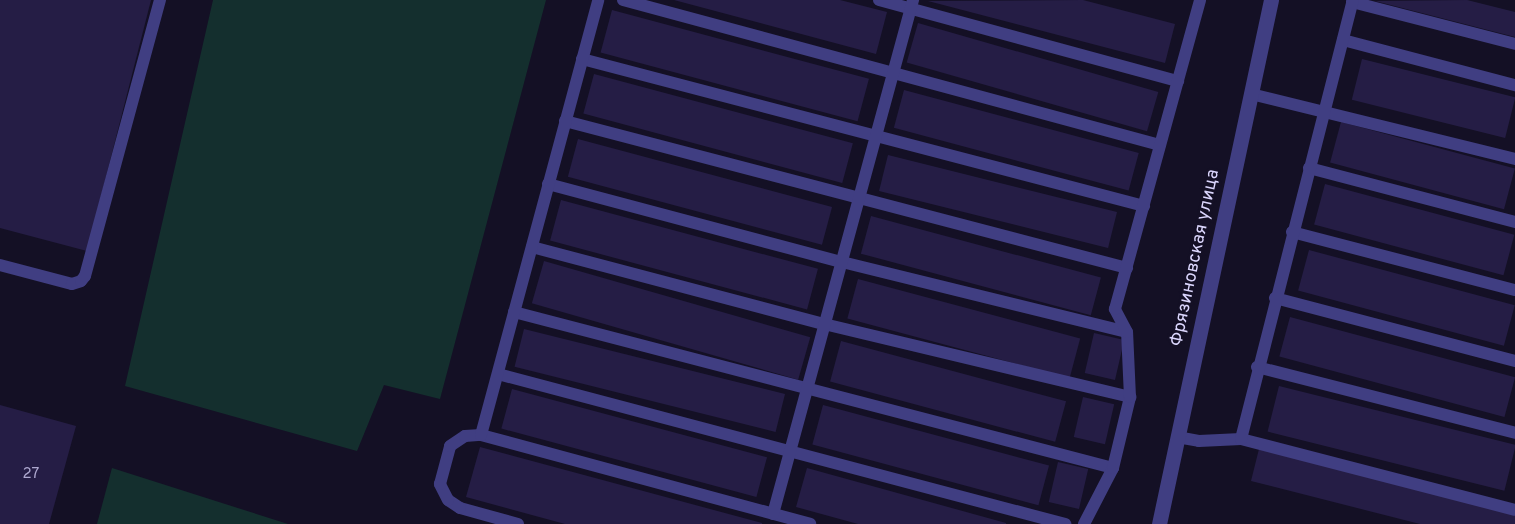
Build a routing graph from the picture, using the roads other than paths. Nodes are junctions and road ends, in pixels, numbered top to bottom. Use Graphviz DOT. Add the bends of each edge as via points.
graph roads {
  1 [pos="160,0"];
  2 [pos="598,0"];
  3 [pos="623,0"];
  4 [pos="879,0"];
  5 [pos="1200,0"];
  6 [pos="1271,0"];
  7 [pos="1353,1"];
  8 [pos="912,4"];
  9 [pos="1343,40"];
  10 [pos="1515,44"];
  11 [pos="582,59"];
  12 [pos="893,73"];
  13 [pos="1178,81"];
  14 [pos="1515,85"];
  15 [pos="1251,94"];
  16 [pos="1324,112"];
  17 [pos="566,121"];
  18 [pos="876,136"];
  19 [pos="1160,145"];
  20 [pos="1515,159"];
  21 [pos="1309,168"];
  22 [pos="549,184"];
  23 [pos="858,199"];
  24 [pos="1144,206"];
  25 [pos="1515,222"];
  26 [pos="1292,232"];
  27 [pos="532,247"];
  28 [pos="842,262"];
  29 [pos="0,265"];
  30 [pos="1126,268"];
  31 [pos="1515,290"];
  32 [pos="1275,298"];
  33 [pos="514,312"];
  34 [pos="824,324"];
  35 [pos="1127,332"];
  36 [pos="1515,361"];
  37 [pos="1257,367"];
  38 [pos="498,374"];
  39 [pos="807,390"];
  40 [pos="1130,397"];
  41 [pos="1515,433"];
  42 [pos="482,435"];
  43 [pos="1177,436"];
  44 [pos="1240,439"];
  45 [pos="790,451"];
  46 [pos="1113,468"];
  47 [pos="1515,510"];
  48 [pos="773,514"];
  49 [pos="518,524"];
  50 [pos="810,524"];
  51 [pos="1065,524"];
  52 [pos="1084,524"];
  53 [pos="1159,524"];
  1 -- 29 [label="lane" via="85,276 72,284"];
  2 -- 11 [label="lane"];
  3 -- 12 [label="lane"];
  4 -- 8 [label="lane"];
  5 -- 13 [label="lane"];
  6 -- 15 [label="street, Фрязиновская улица"];
  7 -- 9 [label="lane"];
  7 -- 10 [label="lane"];
  8 -- 12 [label="lane"];
  8 -- 13 [label="lane"];
  9 -- 14 [label="lane"];
  9 -- 16 [label="lane"];
  11 -- 17 [label="lane"];
  11 -- 18 [label="lane"];
  12 -- 18 [label="lane"];
  12 -- 19 [label="lane"];
  13 -- 19 [label="lane"];
  15 -- 16 [label="lane"];
  15 -- 43 [label="street, Фрязиновская улица"];
  16 -- 20 [label="lane"];
  16 -- 21 [label="lane"];
  17 -- 22 [label="lane"];
  17 -- 23 [label="lane"];
  18 -- 23 [label="lane"];
  18 -- 24 [label="lane"];
  19 -- 24 [label="lane"];
  21 -- 25 [label="lane"];
  21 -- 26 [label="lane"];
  22 -- 27 [label="lane"];
  22 -- 28 [label="lane"];
  23 -- 28 [label="lane"];
  23 -- 30 [label="lane"];
  24 -- 30 [label="lane"];
  26 -- 31 [label="lane"];
  26 -- 32 [label="lane"];
  27 -- 33 [label="lane"];
  27 -- 34 [label="lane"];
  28 -- 34 [label="lane"];
  28 -- 35 [label="lane"];
  30 -- 35 [label="lane" via="1115,309"];
  32 -- 36 [label="lane"];
  32 -- 37 [label="lane"];
  33 -- 38 [label="lane"];
  33 -- 39 [label="lane"];
  34 -- 39 [label="lane"];
  34 -- 40 [label="lane"];
  35 -- 40 [label="lane"];
  37 -- 41 [label="lane"];
  37 -- 44 [label="lane"];
  38 -- 42 [label="lane"];
  38 -- 45 [label="lane"];
  39 -- 45 [label="lane"];
  39 -- 46 [label="lane"];
  40 -- 46 [label="lane"];
  42 -- 48 [label="lane"];
  42 -- 49 [label="lane" via="465,436 450,446 440,484 443,493 460,508"];
  43 -- 44 [label="lane" via="1199,441"];
  43 -- 53 [label="street, Фрязиновская улица"];
  44 -- 47 [label="lane"];
  45 -- 48 [label="lane"];
  45 -- 51 [label="lane"];
  46 -- 52 [label="lane"];
  48 -- 50 [label="lane"];
}
